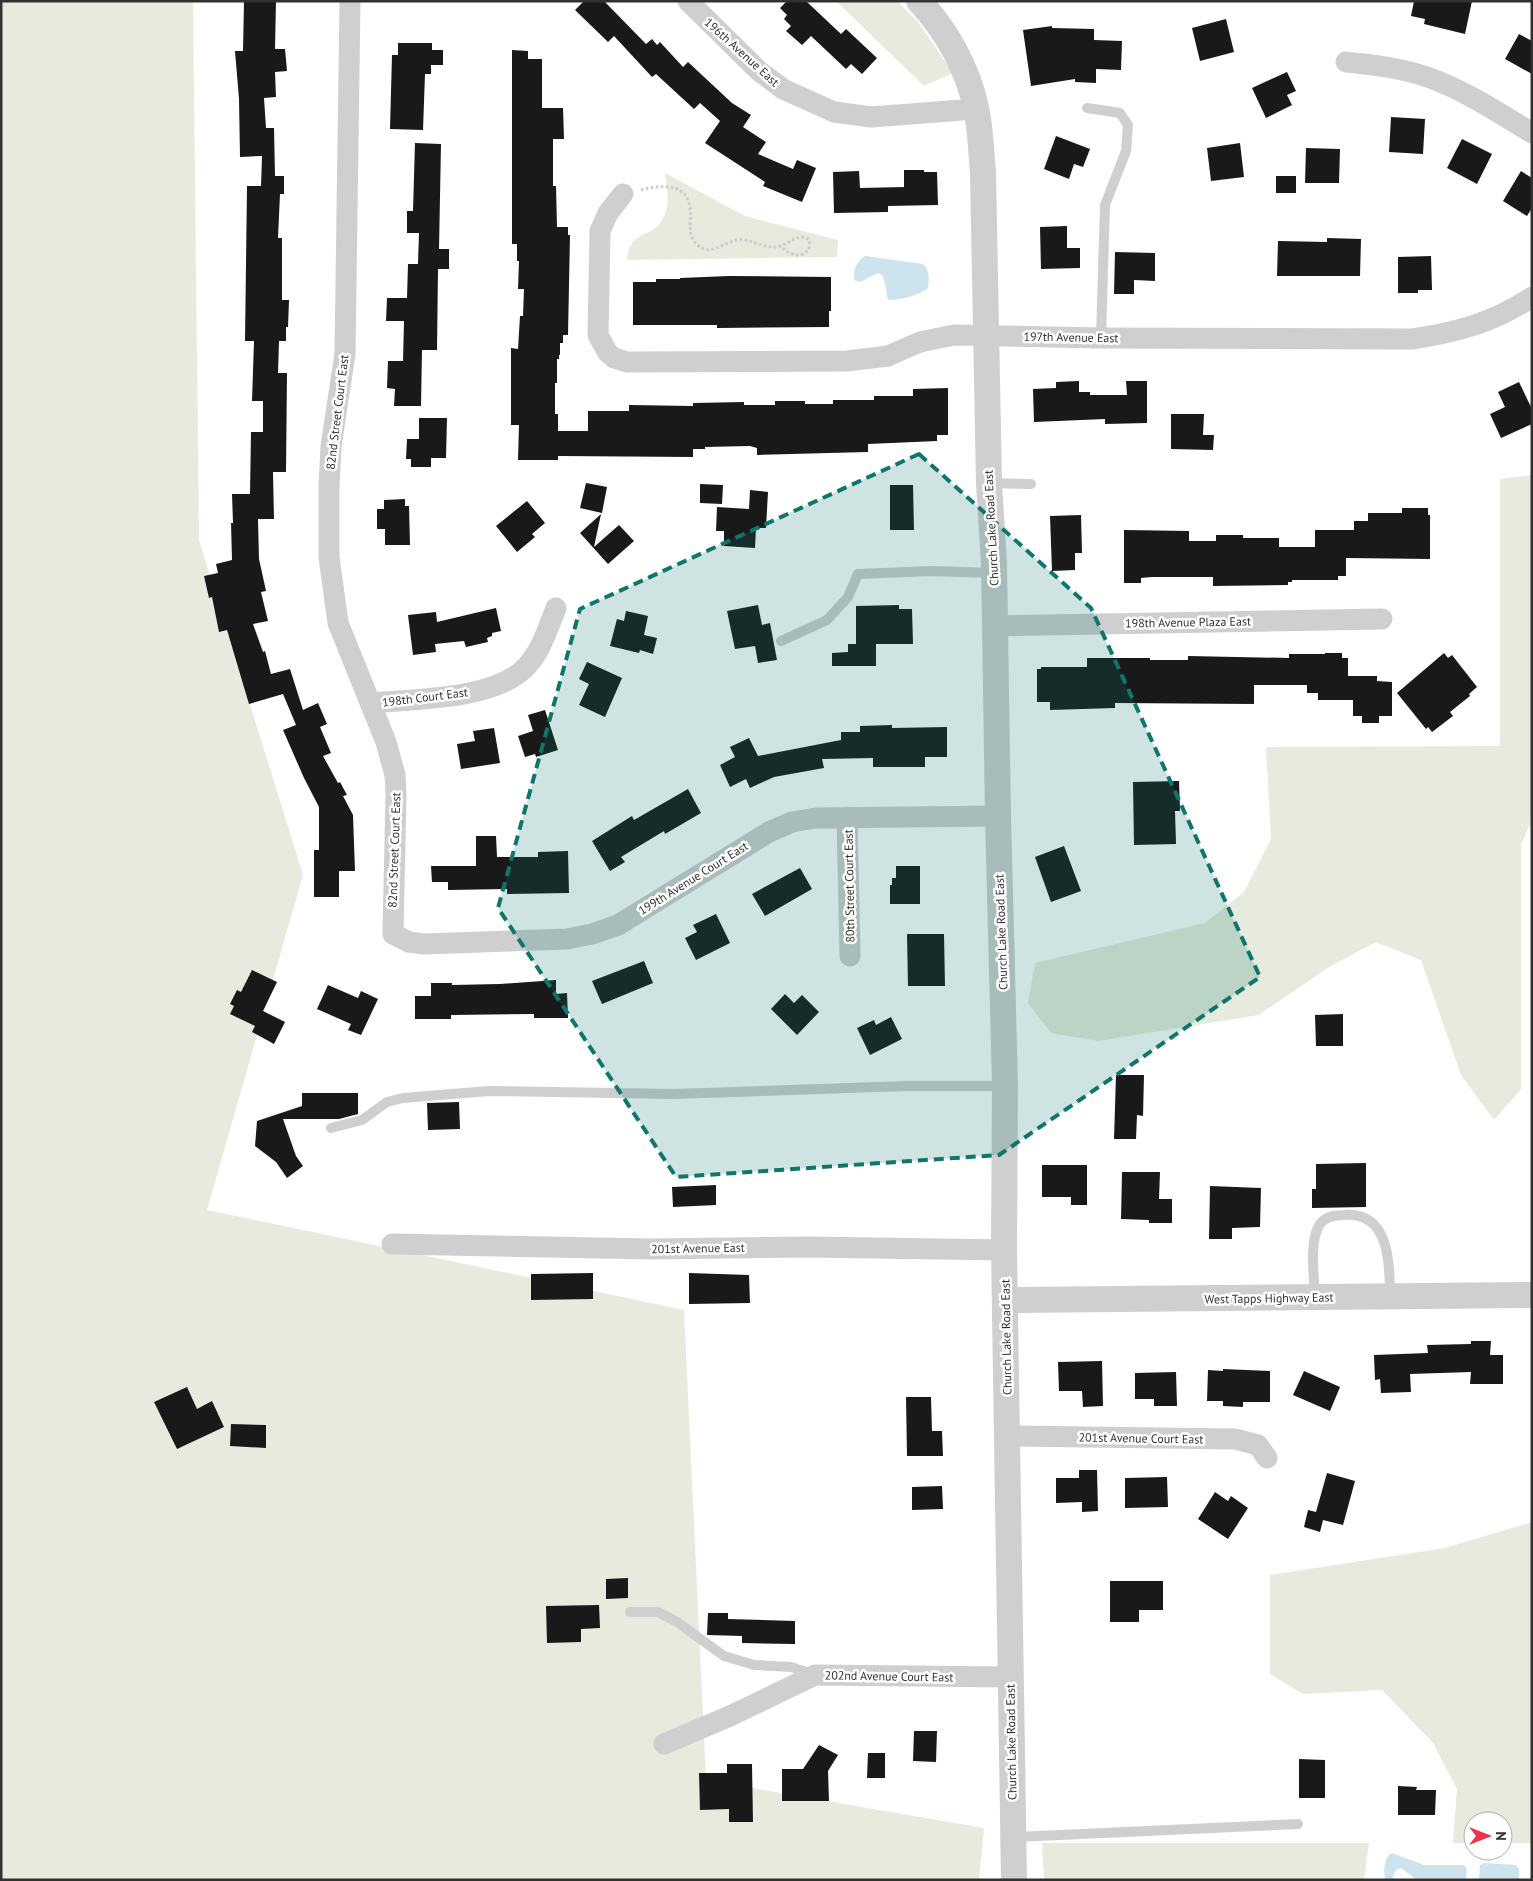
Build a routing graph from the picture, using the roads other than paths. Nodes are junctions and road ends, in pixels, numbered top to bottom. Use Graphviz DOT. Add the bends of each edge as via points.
graph roads {
  1 [pos="350,1"];
  2 [pos="688,1"];
  3 [pos="919,1"];
  4 [pos="1346,62"];
  5 [pos="1087,108"];
  6 [pos="976,109"];
  7 [pos="1532,133"];
  8 [pos="623,194"];
  9 [pos="1532,297"];
  10 [pos="986,336"];
  11 [pos="1101,338"];
  12 [pos="989,483"];
  13 [pos="1030,484"];
  14 [pos="994,573"];
  15 [pos="556,608"];
  16 [pos="1382,619"];
  17 [pos="995,626"];
  18 [pos="781,640"];
  19 [pos="370,703"];
  20 [pos="998,816"];
  21 [pos="847,817"];
  22 [pos="392,932"];
  23 [pos="850,956"];
  24 [pos="1005,1086"];
  25 [pos="331,1128"];
  26 [pos="392,1244"];
  27 [pos="1004,1250"];
  28 [pos="1532,1295"];
  29 [pos="1390,1296"];
  30 [pos="1315,1297"];
  31 [pos="1006,1300"];
  32 [pos="1008,1436"];
  33 [pos="1267,1458"];
  34 [pos="630,1612"];
  35 [pos="815,1675"];
  36 [pos="1010,1677"];
  37 [pos="664,1744"];
  38 [pos="1298,1824"];
  39 [pos="1013,1837"];
  40 [pos="1014,1880"];
  1 -- 19 [label="street, 82nd Street Court East" via="345,354 331,446 329,557 338,623"];
  2 -- 6 [label="street, 196th Avenue East" via="775,83 834,112 870,117"];
  3 -- 6 [label="street, Church Lake Road East" via="955,52 970,85"];
  4 -- 7 [label="street" via="1430,78 1472,97"];
  5 -- 11 [label="lane" via="1120,113 1128,125 1126,151 1105,204"];
  6 -- 10 [label="street, Church Lake Road East" via="983,173"];
  8 -- 10 [label="street, 197th Avenue East" via="608,213 600,231 598,334 614,358 627,362 847,361 888,356 920,342 954,334"];
  9 -- 11 [label="street, 197th Avenue East" via="1483,323 1451,333 1412,339"];
  10 -- 11 [label="street, 197th Avenue East"];
  10 -- 12 [label="street, Church Lake Road East"];
  12 -- 13 [label="lane"];
  12 -- 14 [label="street, Church Lake Road East"];
  14 -- 17 [label="street, Church Lake Road East"];
  14 -- 18 [label="lane" via="858,574 848,597 826,620"];
  15 -- 19 [label="street, 198th Court East" via="540,648 513,678 497,686 454,696"];
  16 -- 17 [label="street, 198th Avenue Plaza East"];
  17 -- 20 [label="street, Church Lake Road East"];
  19 -- 22 [label="street, 82nd Street Court East" via="395,775"];
  20 -- 21 [label="street, 199th Avenue Court East"];
  20 -- 24 [label="street, Church Lake Road East"];
  21 -- 22 [label="street, 199th Avenue Court East" via="803,820 769,832 618,925 592,934 567,939 424,944 400,939"];
  21 -- 23 [label="street, 80th Street Court East"];
  24 -- 25 [label="lane" via="674,1094 489,1091 403,1098 387,1102 362,1120"];
  24 -- 27 [label="street, Church Lake Road East"];
  26 -- 27 [label="street, 201st Avenue East"];
  27 -- 31 [label="street, Church Lake Road East"];
  28 -- 29 [label="street, West Tapps Highway East"];
  29 -- 30 [label="street, West Tapps Highway East"];
  29 -- 30 [label="lane" via="1390,1268 1384,1241 1374,1223 1356,1214 1333,1216 1320,1223 1314,1242"];
  30 -- 31 [label="street, West Tapps Highway East"];
  31 -- 32 [label="street, Church Lake Road East"];
  32 -- 33 [label="street, 201st Avenue Court East" via="1235,1439 1258,1446"];
  32 -- 36 [label="street, Church Lake Road East"];
  34 -- 35 [label="lane" via="658,1612 724,1656 754,1665 791,1667"];
  35 -- 36 [label="street, 202nd Avenue Court East"];
  35 -- 37 [label="street, 202nd Avenue Court East"];
  36 -- 39 [label="street, Church Lake Road East"];
  38 -- 39 [label="lane"];
  39 -- 40 [label="street, Church Lake Road East"];
}
